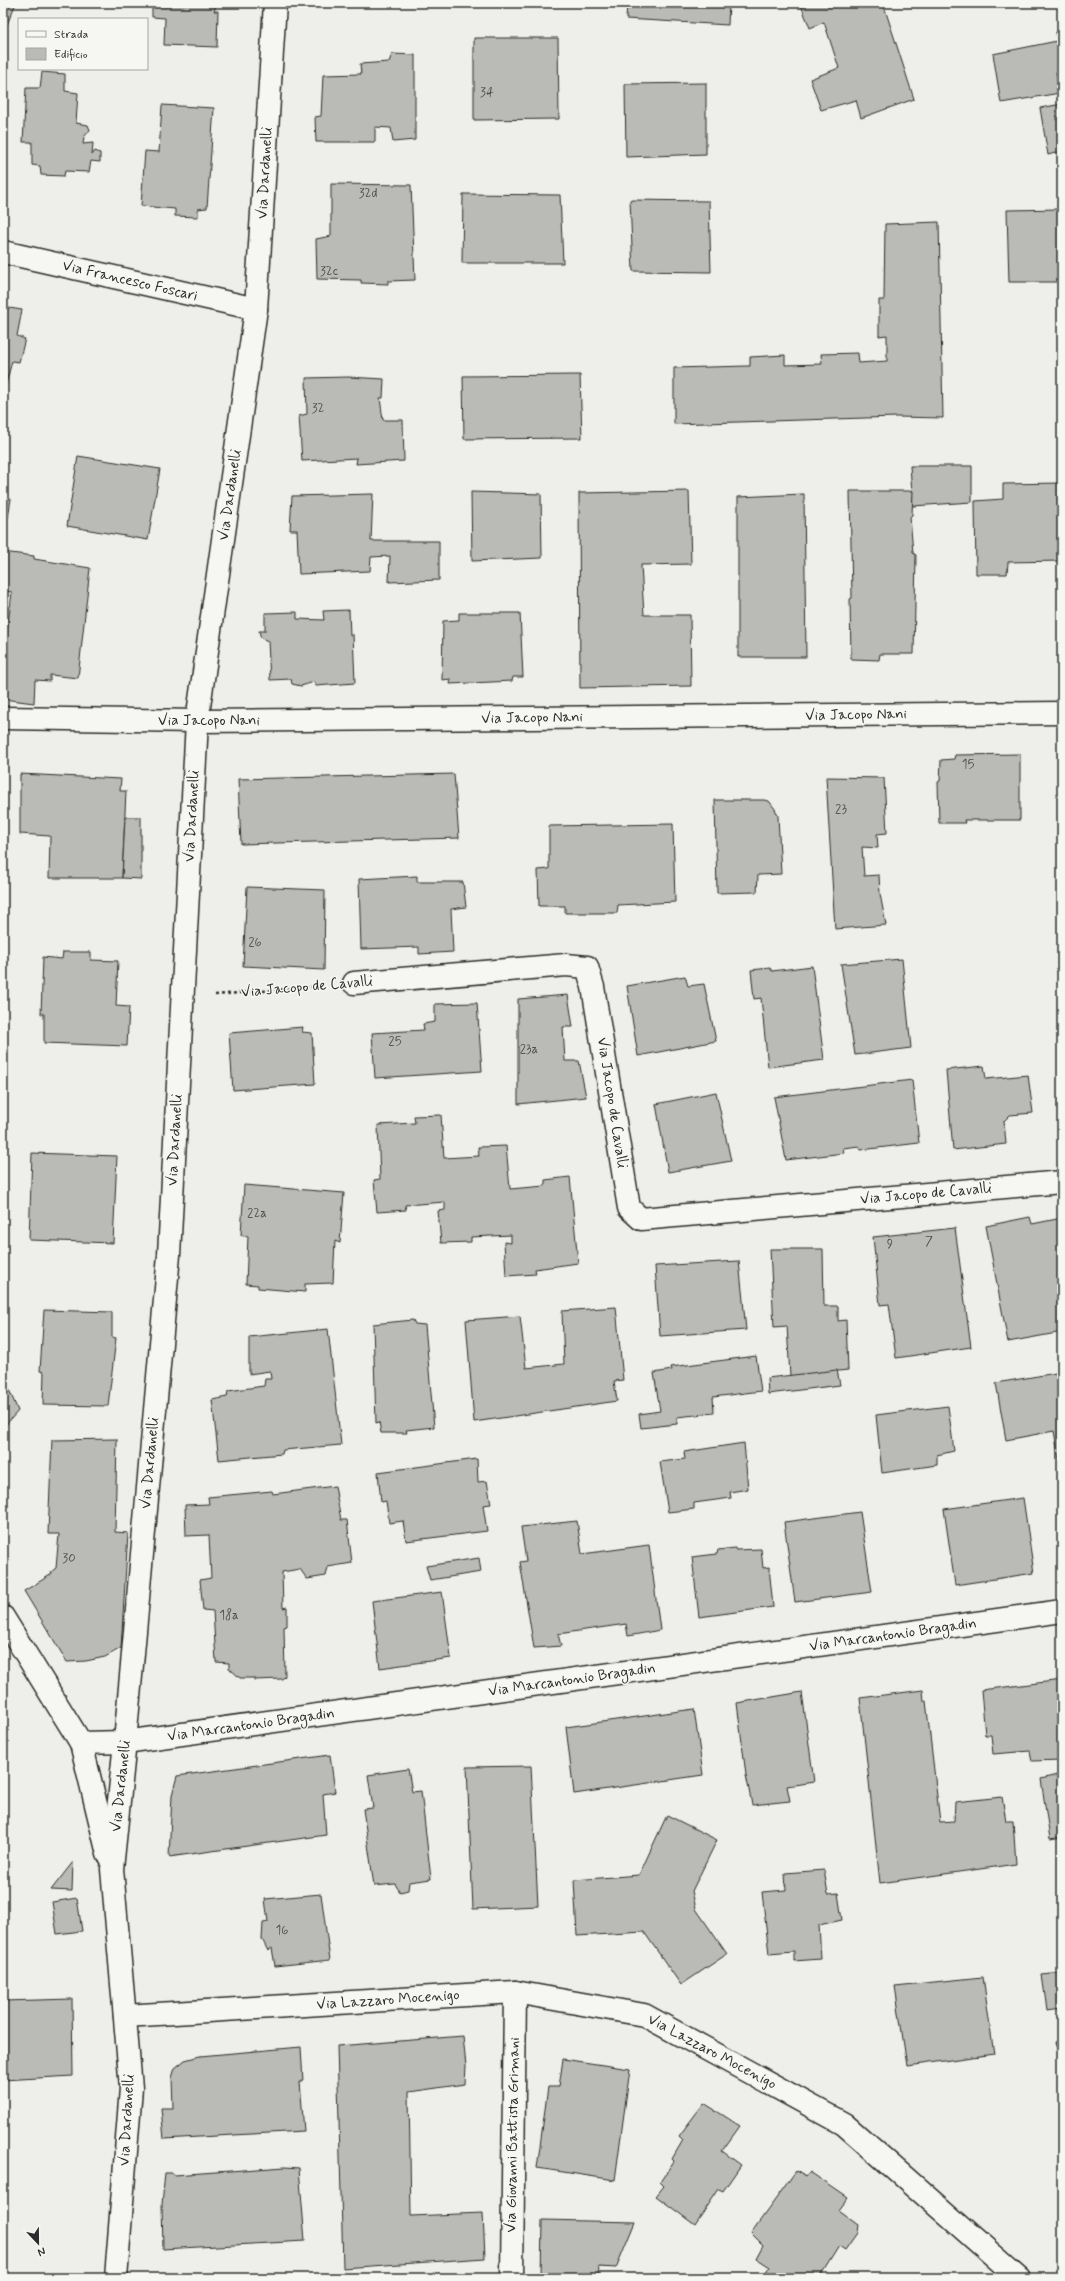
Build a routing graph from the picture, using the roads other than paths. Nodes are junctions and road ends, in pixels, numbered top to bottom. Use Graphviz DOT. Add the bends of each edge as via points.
graph roads {
  1 [pos="275,3"];
  2 [pos="3,252"];
  3 [pos="256,310"];
  4 [pos="1062,713"];
  5 [pos="3,718"];
  6 [pos="197,721"];
  7 [pos="354,983"];
  8 [pos="1062,1182"];
  9 [pos="1062,1611"];
  10 [pos="3,1617"];
  11 [pos="126,1742"];
  12 [pos="81,1743"];
  13 [pos="112,1869"];
  14 [pos="515,1992"];
  15 [pos="125,2016"];
  16 [pos="116,2278"];
  17 [pos="512,2278"];
  18 [pos="1019,2278"];
  1 -- 3 [label="street, Via Dardanelli"];
  2 -- 3 [label="street, Via Francesco Foscari"];
  3 -- 6 [label="street, Via Dardanelli"];
  4 -- 6 [label="street, Via Jacopo Nani"];
  5 -- 6 [label="street, Via Jacopo Nani"];
  6 -- 11 [label="street, Via Dardanelli" via="169,1255"];
  7 -- 8 [label="street, Via Jacopo de Cavalli" via="566,965 587,967 593,987 629,1208 641,1219"];
  9 -- 11 [label="street, Via Marcantonio Bragadin"];
  10 -- 12 [label="street"];
  11 -- 12 [label="street, Via Marcantonio Bragadin"];
  11 -- 13 [label="street, Via Dardanelli"];
  12 -- 13 [label="street"];
  13 -- 15 [label="street, Via Dardanelli"];
  14 -- 15 [label="street, Via Lazzaro Mocenigo"];
  14 -- 17 [label="street, Via Giovanni Battista Grimani"];
  14 -- 18 [label="street, Via Lazzaro Mocenigo" via="644,2015 844,2124"];
  15 -- 16 [label="street, Via Dardanelli" via="131,2088"];
}
